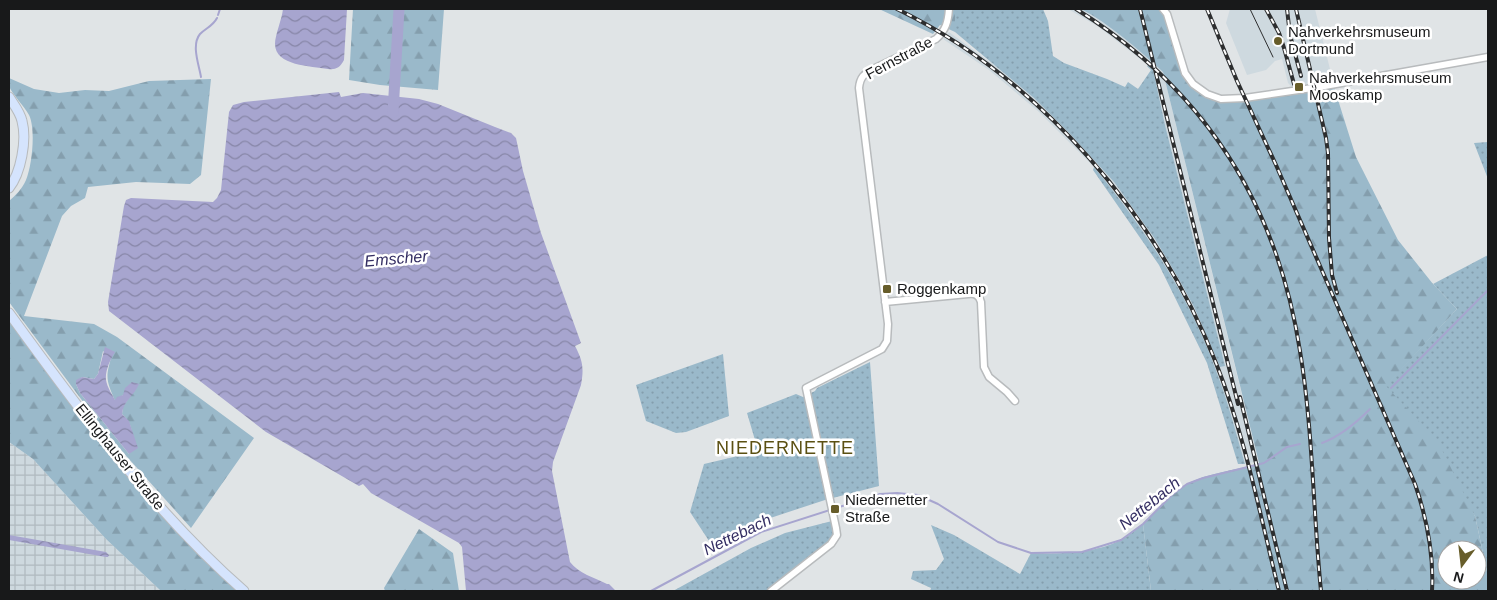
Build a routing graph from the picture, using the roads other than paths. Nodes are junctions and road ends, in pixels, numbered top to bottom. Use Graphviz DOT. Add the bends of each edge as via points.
graph roads {
  1 [pos="949,9"];
  2 [pos="1163,9"];
  3 [pos="1488,57"];
  4 [pos="9,97"];
  5 [pos="9,188"];
  6 [pos="885,302"];
  7 [pos="9,313"];
  8 [pos="1015,401"];
  9 [pos="244,591"];
  10 [pos="771,591"];
  1 -- 6 [label="street, Fernstraße" via="946,26 936,39 873,69 860,79"];
  2 -- 3 [label="street" via="1185,72 1193,84 1221,99 1300,90"];
  4 -- 5 [label="main road" via="24,129 19,168"];
  6 -- 8 [label="street" via="972,293 979,296 984,367 989,377"];
  6 -- 10 [label="street" via="888,332 882,350 806,388 836,535 831,544"];
  7 -- 9 [label="main road, Ellinghauser Straße" via="116,455 180,529"];
}
